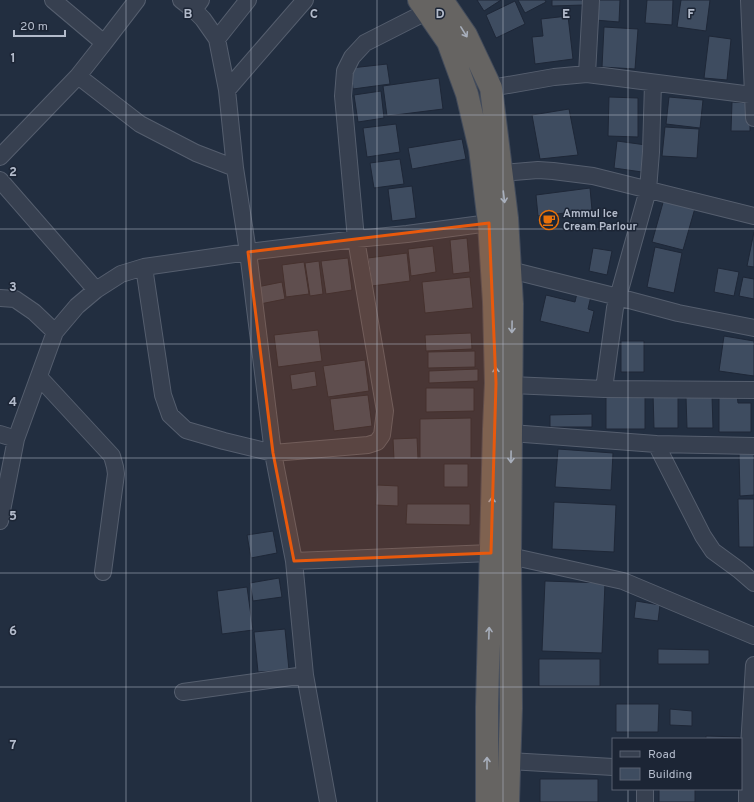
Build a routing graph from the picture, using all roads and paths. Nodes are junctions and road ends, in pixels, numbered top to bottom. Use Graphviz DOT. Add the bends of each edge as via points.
graph roads {
  1 [pos="53,0"];
  2 [pos="137,0"];
  3 [pos="182,0"];
  4 [pos="248,0"];
  5 [pos="305,0"];
  6 [pos="591,0"];
  7 [pos="749,0"];
  8 [pos="430,4"];
  9 [pos="198,5"];
  10 [pos="217,39"];
  11 [pos="104,43"];
  12 [pos="587,74"];
  13 [pos="78,76"];
  14 [pos="653,83"];
  15 [pos="491,88"];
  16 [pos="227,90"];
  17 [pos="752,95"];
  18 [pos="754,118"];
  19 [pos="0,157"];
  20 [pos="235,168"];
  21 [pos="501,173"];
  22 [pos="0,180"];
  23 [pos="648,190"];
  24 [pos="754,216"];
  25 [pos="489,222"];
  26 [pos="356,239"];
  27 [pos="248,252"];
  28 [pos="144,267"];
  29 [pos="510,270"];
  30 [pos="96,290"];
  31 [pos="618,297"];
  32 [pos="0,298"];
  33 [pos="754,328"];
  34 [pos="55,332"];
  35 [pos="39,377"];
  36 [pos="512,384"];
  37 [pos="604,389"];
  38 [pos="754,390"];
  39 [pos="511,432"];
  40 [pos="0,434"];
  41 [pos="16,439"];
  42 [pos="656,444"];
  43 [pos="754,446"];
  44 [pos="273,453"];
  45 [pos="0,521"];
  46 [pos="501,555"];
  47 [pos="294,562"];
  48 [pos="103,572"];
  49 [pos="754,583"];
  50 [pos="754,636"];
  51 [pos="754,665"];
  52 [pos="305,675"];
  53 [pos="183,692"];
  54 [pos="509,761"];
  55 [pos="612,767"];
  56 [pos="747,780"];
  57 [pos="645,790"];
  58 [pos="328,802"];
  59 [pos="488,802"];
  60 [pos="508,802"];
  61 [pos="646,802"];
  62 [pos="747,802"];
  1 -- 11 [label="street"];
  2 -- 11 [label="street"];
  3 -- 9 [label="street"];
  4 -- 10 [label="street"];
  5 -- 16 [label="street"];
  6 -- 12 [label="street"];
  7 -- 17 [label="street"];
  8 -- 15 [label="highway, one-way" via="466,35"];
  8 -- 25 [label="highway" via="448,42 467,94 480,149"];
  8 -- 26 [label="street" via="365,43 352,57 345,71 343,96"];
  9 -- 10 [label="street" via="203,19"];
  10 -- 16 [label="street"];
  11 -- 13 [label="street"];
  12 -- 14 [label="street"];
  12 -- 15 [label="street"];
  13 -- 19 [label="street"];
  13 -- 20 [label="street" via="140,124 196,153"];
  14 -- 17 [label="street"];
  14 -- 23 [label="street"];
  15 -- 21 [label="highway"];
  16 -- 20 [label="street"];
  17 -- 18 [label="street"];
  20 -- 27 [label="street"];
  21 -- 23 [label="street" via="553,171 592,176"];
  21 -- 29 [label="highway, one-way"];
  22 -- 30 [label="street"];
  23 -- 24 [label="street"];
  23 -- 31 [label="street"];
  25 -- 26 [label="street"];
  46 -- 25 [label="highway, one-way" via="494,429 496,382"];
  26 -- 27 [label="street"];
  26 -- 44 [label="street" via="385,411 382,435 377,442 368,445"];
  27 -- 28 [label="street"];
  27 -- 44 [label="street"];
  28 -- 30 [label="street" via="121,274"];
  28 -- 44 [label="street" via="163,395 170,415 186,430"];
  29 -- 31 [label="street"];
  29 -- 36 [label="highway, one-way"];
  30 -- 34 [label="street" via="77,306"];
  31 -- 33 [label="street" via="678,313"];
  31 -- 37 [label="street"];
  32 -- 34 [label="street" via="15,299 34,312"];
  34 -- 35 [label="street"];
  35 -- 41 [label="street"];
  35 -- 48 [label="street" via="112,456 116,474"];
  36 -- 37 [label="street"];
  36 -- 39 [label="highway"];
  37 -- 38 [label="street"];
  39 -- 42 [label="street"];
  39 -- 46 [label="highway, one-way"];
  40 -- 41 [label="street"];
  41 -- 45 [label="street"];
  42 -- 43 [label="street"];
  42 -- 49 [label="street" via="702,536 713,551"];
  44 -- 47 [label="street"];
  46 -- 47 [label="street"];
  46 -- 50 [label="street" via="623,581"];
  46 -- 54 [label="highway" via="511,708"];
  59 -- 46 [label="highway, one-way" via="488,707"];
  47 -- 52 [label="street"];
  51 -- 56 [label="street"];
  52 -- 53 [label="street"];
  52 -- 58 [label="street"];
  54 -- 55 [label="street"];
  54 -- 60 [label="highway"];
  56 -- 62 [label="street"];
  57 -- 61 [label="street"];
}
